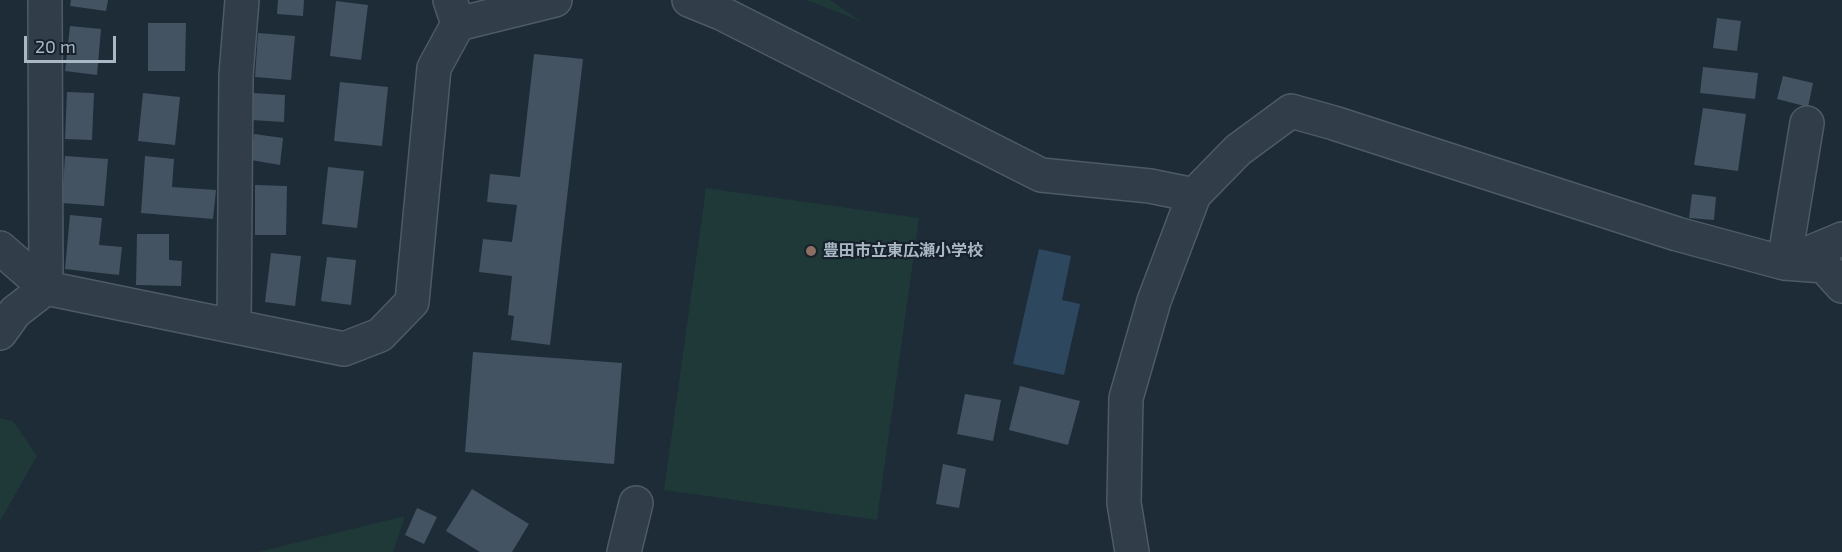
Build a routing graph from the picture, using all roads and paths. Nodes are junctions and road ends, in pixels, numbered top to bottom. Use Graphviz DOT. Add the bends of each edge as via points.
graph roads {
  1 [pos="45,0"];
  2 [pos="242,0"];
  3 [pos="555,0"];
  4 [pos="689,0"];
  5 [pos="454,12"];
  6 [pos="1807,123"];
  7 [pos="1194,195"];
  8 [pos="1842,239"];
  9 [pos="0,248"];
  10 [pos="1784,262"];
  11 [pos="1842,286"];
  12 [pos="46,288"];
  13 [pos="234,326"];
  14 [pos="0,333"];
  15 [pos="636,503"];
  16 [pos="624,552"];
  17 [pos="1132,552"];
  1 -- 12 [label="street"];
  2 -- 13 [label="street" via="236,75"];
  3 -- 5 [label="street"];
  4 -- 7 [label="street" via="1041,175 1150,186"];
  5 -- 13 [label="street" via="434,68 412,302 380,335 344,348"];
  6 -- 10 [label="street"];
  7 -- 10 [label="street" via="1238,150 1291,111 1677,234"];
  7 -- 17 [label="street" via="1154,301 1126,398 1124,503"];
  8 -- 10 [label="street"];
  9 -- 12 [label="street"];
  10 -- 11 [label="street" via="1824,266"];
  12 -- 13 [label="street"];
  12 -- 14 [label="street" via="15,312"];
  15 -- 16 [label="street"];
}
